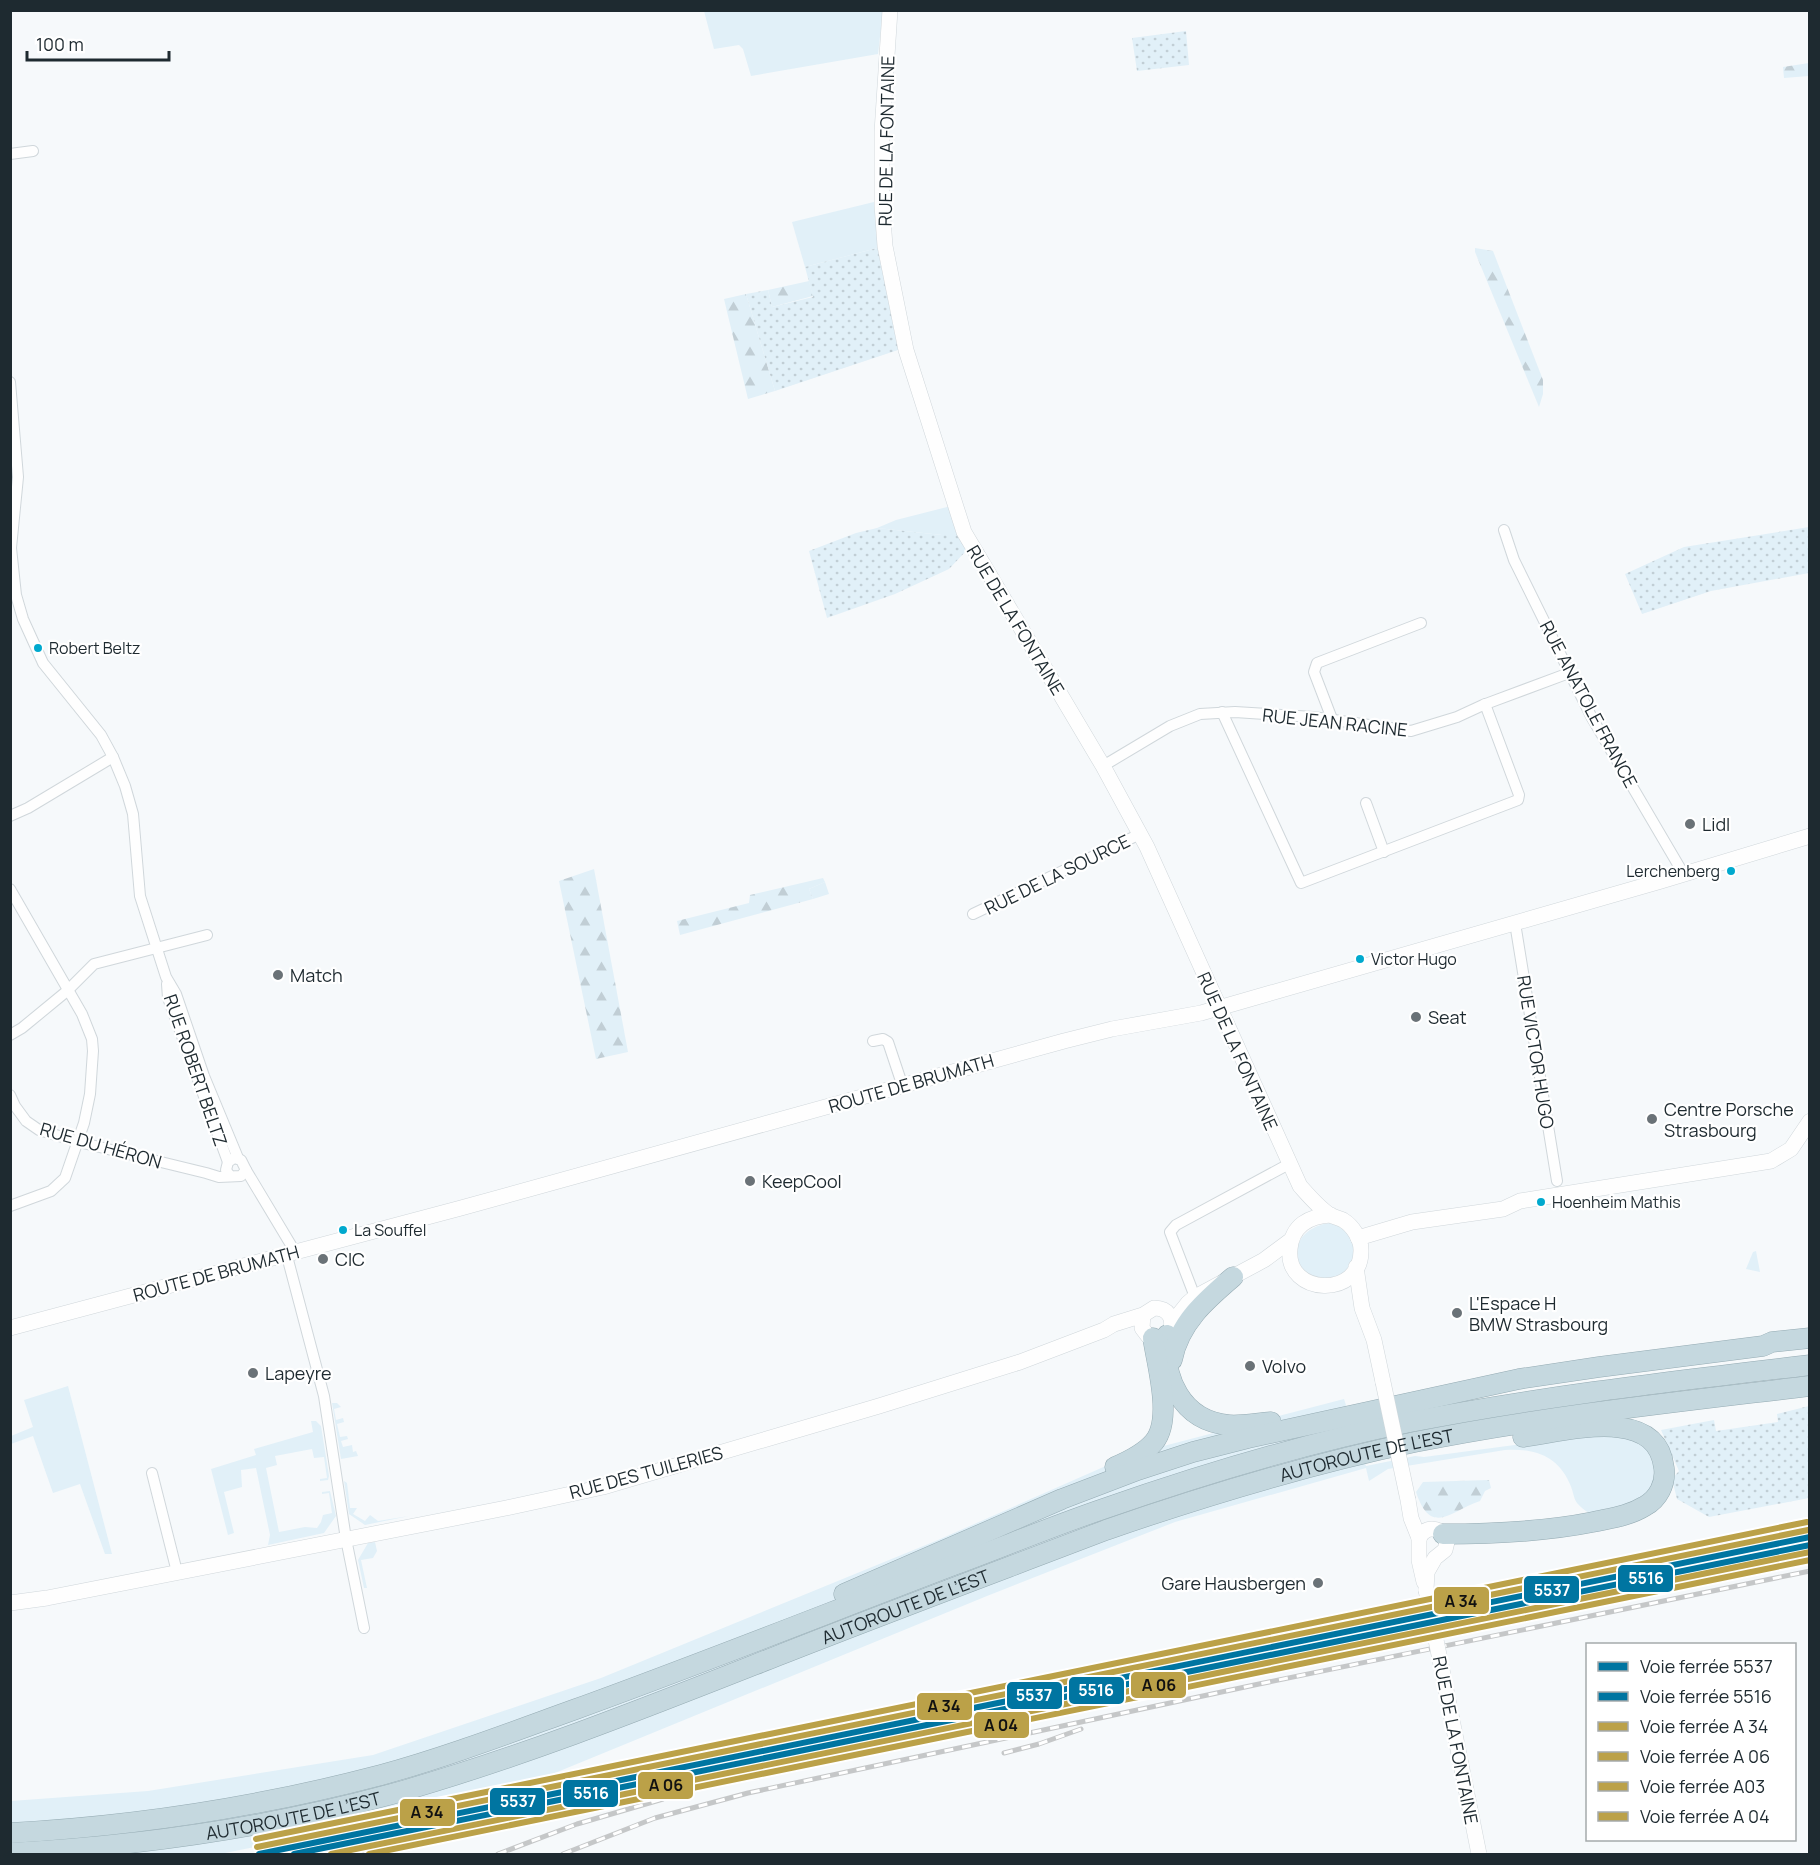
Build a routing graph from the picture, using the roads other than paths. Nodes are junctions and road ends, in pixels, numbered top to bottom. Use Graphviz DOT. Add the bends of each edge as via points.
graph roads {
  1 [pos="890,10"];
  2 [pos="33,151"];
  3 [pos="10,154"];
  4 [pos="10,382"];
  5 [pos="14,488"];
  6 [pos="1504,530"];
  7 [pos="23,619"];
  8 [pos="11,622"];
  9 [pos="1421,623"];
  10 [pos="1569,673"];
  11 [pos="1485,704"];
  12 [pos="1222,712"];
  13 [pos="1332,719"];
  14 [pos="113,757"];
  15 [pos="1103,766"];
  16 [pos="1366,803"];
  17 [pos="10,816"];
  18 [pos="1140,834"];
  19 [pos="1809,836"];
  20 [pos="1384,852"];
  21 [pos="1683,873"];
  22 [pos="10,889"];
  23 [pos="973,914"];
  24 [pos="1515,923"];
  25 [pos="207,935"];
  26 [pos="156,948"];
  27 [pos="67,991"];
  28 [pos="1219,1007"];
  29 [pos="10,1035"];
  30 [pos="873,1041"];
  31 [pos="902,1084"];
  32 [pos="10,1095"];
  33 [pos="1809,1121"];
  34 [pos="79,1142"];
  35 [pos="1289,1164"];
  36 [pos="231,1168"];
  37 [pos="1557,1181"];
  38 [pos="1300,1186"];
  39 [pos="262,1198"];
  40 [pos="10,1206"];
  41 [pos="1331,1215"];
  42 [pos="1300,1226"];
  43 [pos="1358,1238"];
  44 [pos="1291,1240"];
  45 [pos="290,1253"];
  46 [pos="1264,1260"];
  47 [pos="1293,1267"];
  48 [pos="1356,1267"];
  49 [pos="1233,1277"];
  50 [pos="1332,1286"];
  51 [pos="1191,1300"];
  52 [pos="1362,1308"];
  53 [pos="1163,1309"];
  54 [pos="1143,1315"];
  55 [pos="10,1328"];
  56 [pos="1104,1330"];
  57 [pos="1159,1332"];
  58 [pos="1809,1338"];
  59 [pos="1809,1345"];
  60 [pos="1763,1346"];
  61 [pos="1809,1365"];
  62 [pos="1173,1386"];
  63 [pos="1809,1386"];
  64 [pos="1346,1417"];
  65 [pos="1485,1430"];
  66 [pos="152,1473"];
  67 [pos="1035,1510"];
  68 [pos="1428,1538"];
  69 [pos="346,1539"];
  70 [pos="1435,1558"];
  71 [pos="177,1572"];
  72 [pos="1426,1590"];
  73 [pos="10,1603"];
  74 [pos="812,1619"];
  75 [pos="364,1628"];
  76 [pos="10,1833"];
  77 [pos="10,1853"];
  78 [pos="1479,1854"];
  1 -- 15 [label="street, RUE DE LA FONTAINE" via="882,205 885,246 906,350 964,532"];
  2 -- 3 [label="street"];
  4 -- 5 [label="street, RUE ROBERT BELTZ"];
  5 -- 7 [label="street, RUE ROBERT BELTZ" via="12,567"];
  6 -- 10 [label="street, RUE ANATOLE FRANCE" via="1514,560"];
  7 -- 8 [label="street"];
  7 -- 14 [label="street, RUE ROBERT BELTZ" via="43,663 89,718"];
  9 -- 13 [label="street" via="1317,663 1314,672"];
  10 -- 11 [label="street, RUE JEAN RACINE"];
  10 -- 21 [label="street, RUE ANATOLE FRANCE"];
  11 -- 13 [label="street, RUE JEAN RACINE" via="1411,731"];
  11 -- 20 [label="street" via="1520,795 1518,800"];
  12 -- 13 [label="street, RUE JEAN RACINE"];
  12 -- 15 [label="street, RUE JEAN RACINE" via="1200,714 1179,722"];
  12 -- 20 [label="street" via="1301,883"];
  14 -- 17 [label="street"];
  14 -- 26 [label="street, RUE ROBERT BELTZ" via="133,813 140,896"];
  15 -- 18 [label="street, RUE DE LA FONTAINE"];
  16 -- 20 [label="street"];
  18 -- 23 [label="street, RUE DE LA SOURCE"];
  18 -- 28 [label="street, RUE DE LA FONTAINE"];
  19 -- 21 [label="street, ROUTE DE BRUMATH"];
  21 -- 24 [label="street, ROUTE DE BRUMATH"];
  22 -- 27 [label="street"];
  24 -- 28 [label="street, ROUTE DE BRUMATH"];
  24 -- 37 [label="street, RUE VICTOR HUGO"];
  25 -- 26 [label="street"];
  26 -- 27 [label="street" via="94,964"];
  26 -- 36 [label="street, RUE ROBERT BELTZ" via="204,1076"];
  27 -- 29 [label="street"];
  27 -- 34 [label="street" via="82,1014 93,1051 90,1094"];
  28 -- 31 [label="street, ROUTE DE BRUMATH" via="1074,1038"];
  28 -- 35 [label="street, RUE DE LA FONTAINE"];
  30 -- 31 [label="street" via="888,1042"];
  31 -- 45 [label="street, ROUTE DE BRUMATH"];
  32 -- 34 [label="street, RUE DU HÉRON" via="26,1121 39,1130"];
  33 -- 43 [label="street" via="1791,1149 1771,1161 1520,1201 1503,1209 1412,1222"];
  34 -- 36 [label="street, RUE DU HÉRON" via="214,1177"];
  34 -- 40 [label="street" via="65,1178 51,1191"];
  35 -- 38 [label="street, RUE DE LA FONTAINE"];
  35 -- 51 [label="street" via="1176,1224 1170,1232"];
  36 -- 39 [label="street, RUE ROBERT BELTZ"];
  36 -- 39 [label="street, RUE ROBERT BELTZ" via="244,1162"];
  38 -- 41 [label="street, RUE DE LA FONTAINE"];
  38 -- 42 [label="street, RUE DE LA FONTAINE" via="1306,1214"];
  39 -- 45 [label="street, RUE ROBERT BELTZ" via="288,1239"];
  41 -- 42 [label="street" via="1316,1216"];
  41 -- 43 [label="street, RUE DE LA FONTAINE" via="1344,1220"];
  42 -- 44 [label="street, RUE DE LA FONTAINE"];
  43 -- 48 [label="street, RUE DE LA FONTAINE" via="1361,1250"];
  44 -- 46 [label="street, RUE DES TUILERIES"];
  44 -- 47 [label="street" via="1289,1254"];
  45 -- 55 [label="street, ROUTE DE BRUMATH"];
  45 -- 69 [label="street, RUE ROBERT BELTZ" via="288,1260 324,1396"];
  46 -- 47 [label="street"];
  46 -- 49 [label="street, RUE DES TUILERIES"];
  47 -- 50 [label="street, RUE DE LA FONTAINE" via="1311,1284"];
  48 -- 50 [label="street" via="1345,1281"];
  48 -- 52 [label="street, RUE DE LA FONTAINE"];
  49 -- 51 [label="street, RUE DES TUILERIES"];
  49 -- 62 [label="highway" via="1208,1298 1183,1328 1172,1361"];
  50 -- 52 [label="street, RUE DE LA FONTAINE" via="1344,1291"];
  51 -- 53 [label="street, RUE DES TUILERIES"];
  51 -- 57 [label="street, RUE DES TUILERIES"];
  52 -- 68 [label="street, RUE DE LA FONTAINE, bridge" via="1374,1340 1408,1500"];
  53 -- 54 [label="street, RUE DES TUILERIES" via="1154,1308"];
  53 -- 57 [label="street" via="1170,1314"];
  54 -- 56 [label="street, RUE DES TUILERIES"];
  54 -- 57 [label="street" via="1141,1323"];
  56 -- 57 [label="street, RUE DES TUILERIES"];
  56 -- 69 [label="street, RUE DES TUILERIES" via="1020,1362 879,1406 603,1486"];
  57 -- 62 [label="highway"];
  57 -- 67 [label="highway" via="1163,1409 1155,1442 1132,1460 1055,1495"];
  58 -- 60 [label="highway"];
  59 -- 60 [label="highway"];
  60 -- 64 [label="highway" via="1560,1372"];
  61 -- 74 [label="highway, AUTOROUTE DE L’EST" via="1555,1398 1410,1422 1341,1438 1248,1462 1100,1510"];
  62 -- 64 [label="highway" via="1194,1413 1218,1423"];
  63 -- 65 [label="highway, AUTOROUTE DE L’EST"];
  64 -- 67 [label="highway" via="1193,1452"];
  65 -- 68 [label="highway" via="1511,1439 1601,1427 1633,1429 1643,1434 1662,1456 1662,1488 1651,1503 1622,1516 1556,1529"];
  65 -- 77 [label="highway, AUTOROUTE DE L’EST" via="1358,1455 1183,1503 604,1722 390,1794 184,1837"];
  66 -- 71 [label="street"];
  67 -- 74 [label="highway" via="829,1601"];
  68 -- 70 [label="street, RUE DE LA FONTAINE" via="1426,1557"];
  68 -- 70 [label="street, RUE DE LA FONTAINE" via="1446,1542 1445,1550"];
  68 -- 72 [label="street, RUE DE LA FONTAINE" via="1419,1560"];
  69 -- 71 [label="street, RUE DES TUILERIES"];
  69 -- 75 [label="street, RUE ROBERT BELTZ"];
  70 -- 72 [label="street, RUE DE LA FONTAINE" via="1427,1572"];
  71 -- 73 [label="street, RUE DES TUILERIES"];
  72 -- 78 [label="street, RUE DE LA FONTAINE, bridge"];
  74 -- 76 [label="highway, AUTOROUTE DE L’EST" via="584,1706 385,1774 184,1816"];
}
